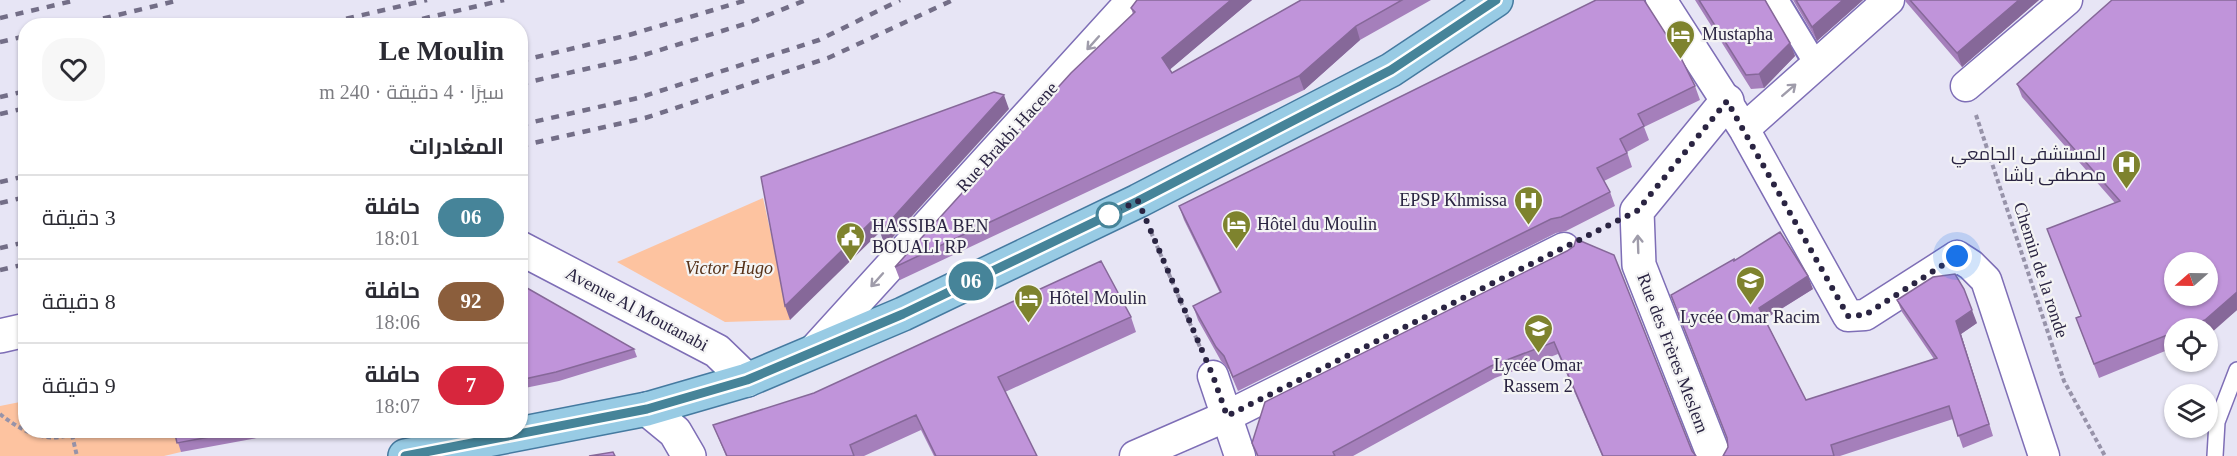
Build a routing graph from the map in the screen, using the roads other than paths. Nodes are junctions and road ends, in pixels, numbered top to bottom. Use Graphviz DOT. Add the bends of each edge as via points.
graph roads {
  1 [pos="1132,0"];
  2 [pos="1496,0"];
  3 [pos="1661,0"];
  4 [pos="1777,0"];
  5 [pos="1889,0"];
  6 [pos="2067,0"];
  7 [pos="1817,66"];
  8 [pos="1966,86"];
  9 [pos="1727,101"];
  10 [pos="1744,129"];
  11 [pos="1564,249"];
  12 [pos="528,252"];
  13 [pos="18,332"];
  14 [pos="0,336"];
  15 [pos="810,354"];
  16 [pos="2236,373"];
  17 [pos="1213,376"];
  18 [pos="747,380"];
  19 [pos="647,409"];
  20 [pos="1227,416"];
  21 [pos="528,432"];
  22 [pos="498,438"];
  23 [pos="405,456"];
  24 [pos="689,456"];
  25 [pos="1135,456"];
  26 [pos="1240,456"];
  27 [pos="1714,456"];
  28 [pos="2044,456"];
  29 [pos="2215,456"];
  1 -- 15 [label="street, Rue Brakbi Hacene, one-way"];
  2 -- 15 [label="main road" via="1391,70 1138,201 903,314"];
  3 -- 9 [label="street"];
  4 -- 7 [label="street"];
  5 -- 7 [label="street"];
  6 -- 8 [label="street"];
  10 -- 7 [label="street, one-way"];
  9 -- 10 [label="street"];
  27 -- 9 [label="street, Rue des Frères Meslem, one-way" via="1639,265 1637,211"];
  10 -- 28 [label="street" via="1848,316 1865,315 1957,256 1986,280"];
  11 -- 20 [label="street"];
  12 -- 18 [label="street, Avenue Al Moutanabi" via="717,351"];
  13 -- 14 [label="street"];
  15 -- 18 [label="main road"];
  16 -- 29 [label="lane" via="2217,422"];
  17 -- 20 [label="street"];
  18 -- 19 [label="main road"];
  19 -- 21 [label="main road"];
  19 -- 24 [label="street" via="675,432"];
  20 -- 25 [label="street"];
  20 -- 26 [label="street"];
  22 -- 23 [label="main road"];
}
